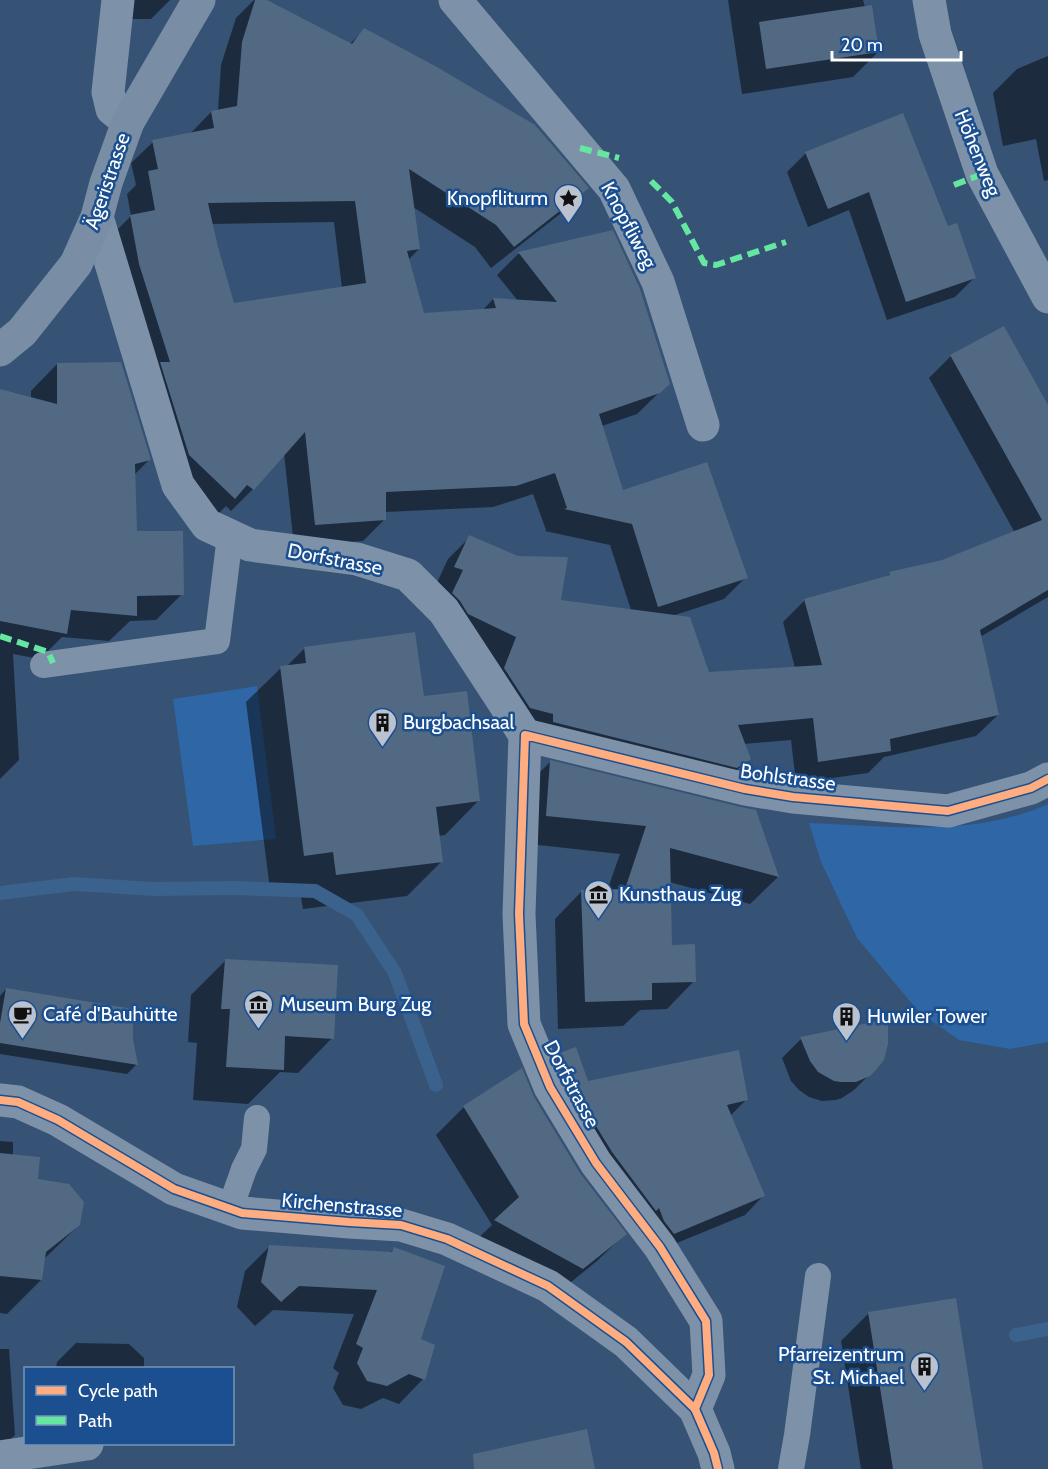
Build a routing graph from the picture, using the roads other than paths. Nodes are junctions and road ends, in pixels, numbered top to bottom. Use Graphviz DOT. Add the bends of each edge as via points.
graph roads {
  1 [pos="118,0"];
  2 [pos="199,0"];
  3 [pos="455,0"];
  4 [pos="929,0"];
  5 [pos="128,122"];
  6 [pos="97,217"];
  7 [pos="1048,297"];
  8 [pos="0,350"];
  9 [pos="703,425"];
  10 [pos="230,536"];
  11 [pos="43,665"];
  12 [pos="525,735"];
  13 [pos="1048,779"];
  14 [pos="0,1100"];
  15 [pos="257,1118"];
  16 [pos="230,1209"];
  17 [pos="818,1276"];
  18 [pos="695,1409"];
  19 [pos="75,1445"];
  20 [pos="0,1457"];
  21 [pos="718,1469"];
  22 [pos="791,1469"];
  1 -- 5 [label="street" via="108,92 112,109"];
  2 -- 5 [label="main road, Ägeristrasse"];
  3 -- 9 [label="street, Knopfliweg" via="614,189 658,282"];
  4 -- 7 [label="street, Höhenweg" via="935,34 982,174"];
  5 -- 6 [label="main road, Ägeristrasse"];
  6 -- 8 [label="main road, Ägeristrasse" via="75,264 22,332"];
  6 -- 10 [label="street, Dorfstrasse" via="178,485 207,525"];
  10 -- 11 [label="lane" via="217,641"];
  10 -- 12 [label="street, Dorfstrasse" via="250,545 357,559 408,575 444,611"];
  12 -- 13 [label="street, Bohlstrasse" via="745,789 948,811 1031,788"];
  12 -- 18 [label="street, Dorfstrasse" via="519,914 524,1024 550,1087 596,1163 660,1246 706,1321 709,1375"];
  14 -- 16 [label="street, Kirchenstrasse" via="18,1102 58,1120 174,1189"];
  15 -- 16 [label="lane" via="254,1149"];
  16 -- 18 [label="street, Kirchenstrasse" via="401,1225 447,1239 548,1286 626,1342"];
  17 -- 22 [label="lane"];
  18 -- 21 [label="street, Kirchenstrasse"];
  19 -- 20 [label="street"];
}
